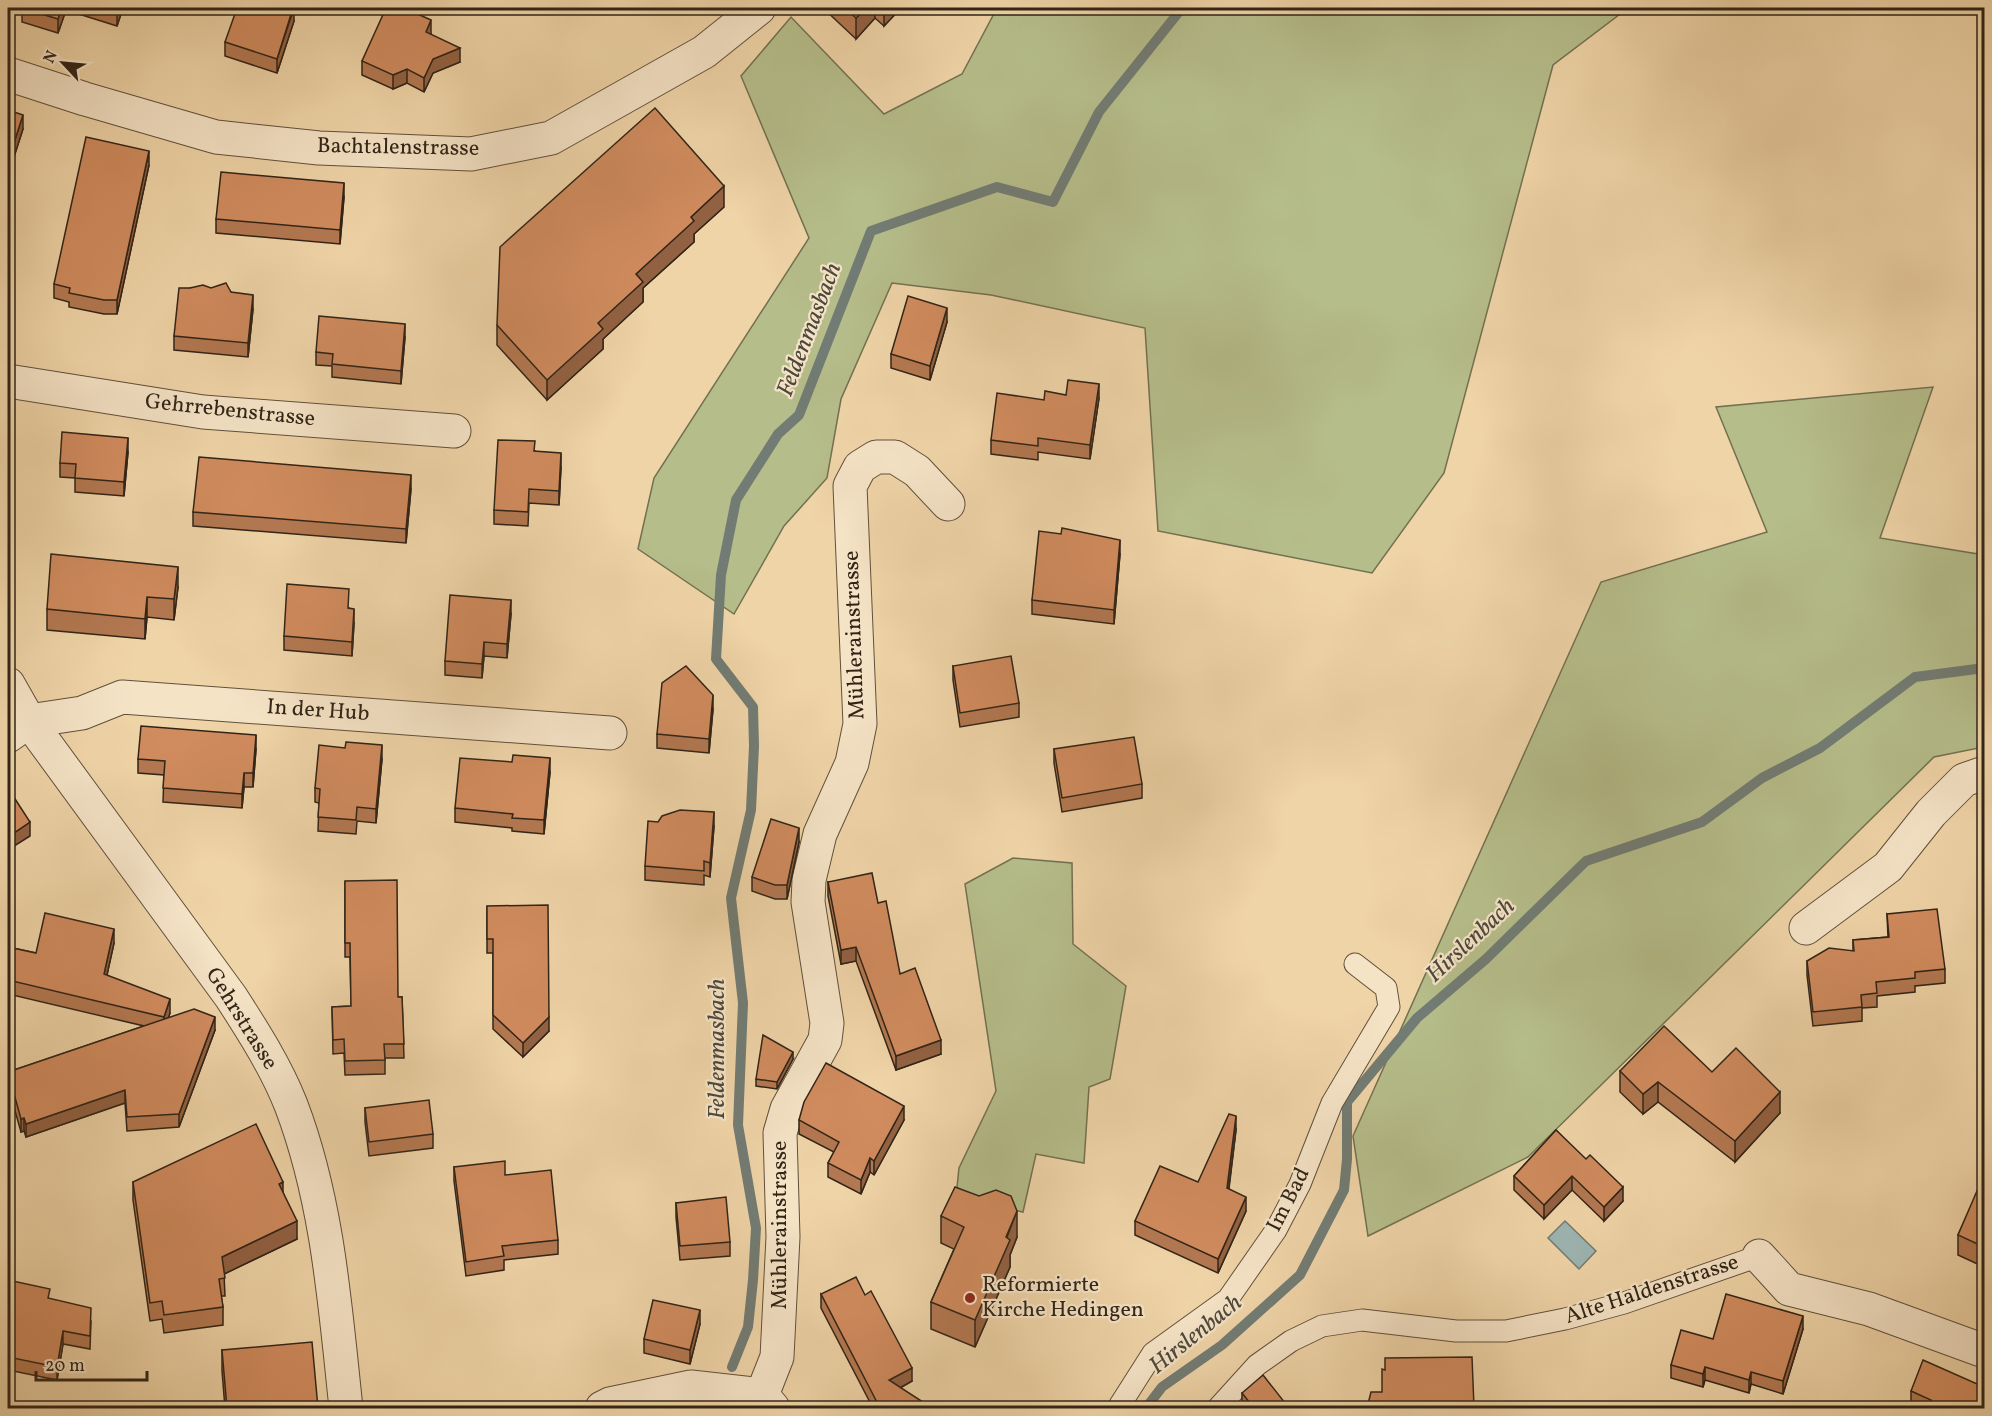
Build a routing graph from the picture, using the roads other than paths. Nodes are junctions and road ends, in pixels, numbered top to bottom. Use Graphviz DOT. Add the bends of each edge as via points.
graph roads {
  1 [pos="759,8"];
  2 [pos="8,74"];
  3 [pos="8,381"];
  4 [pos="454,430"];
  5 [pos="948,504"];
  6 [pos="8,684"];
  7 [pos="18,728"];
  8 [pos="610,733"];
  9 [pos="1984,773"];
  10 [pos="1806,928"];
  11 [pos="1356,964"];
  12 [pos="1759,1256"];
  13 [pos="1984,1351"];
  14 [pos="768,1402"];
  15 [pos="346,1408"];
  16 [pos="602,1408"];
  17 [pos="1118,1408"];
  18 [pos="1218,1408"];
  1 -- 2 [label="street, Bachtalenstrasse" via="704,52 551,138 471,154 319,148 216,137"];
  3 -- 4 [label="street, Gehrrebenstrasse" via="203,412"];
  5 -- 14 [label="street, Mühlerainstrasse" via="916,471 895,457 876,457 860,467 850,486 860,724 852,764 820,834 809,880 808,902 827,1023 825,1040 787,1109 780,1134 783,1237 777,1357"];
  6 -- 7 [label="street, Gehrstrasse"];
  7 -- 8 [label="street, In der Hub" via="82,713 122,697"];
  7 -- 15 [label="street, Gehrstrasse" via="231,997 253,1030 290,1103 311,1167 325,1230"];
  9 -- 10 [label="street" via="1964,780 1931,813 1888,867"];
  11 -- 17 [label="lane, Im Bad" via="1386,988 1389,1007 1332,1103 1300,1184 1276,1230 1228,1299 1153,1353"];
  12 -- 13 [label="street" via="1789,1288 1869,1309"];
  12 -- 18 [label="lane, Alte Haldenstrasse" via="1624,1303 1506,1330 1456,1331 1362,1320 1322,1326 1291,1341 1257,1365"];
  14 -- 16 [label="street" via="691,1387"];
}
